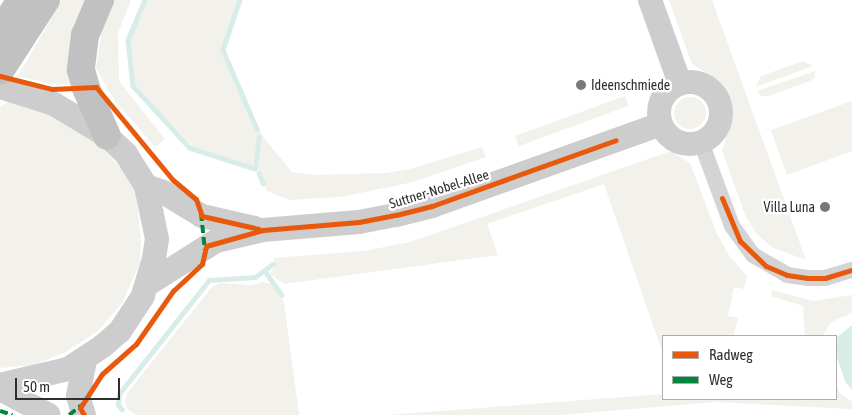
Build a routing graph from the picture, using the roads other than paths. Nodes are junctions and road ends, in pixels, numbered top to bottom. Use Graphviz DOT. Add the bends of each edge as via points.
graph roads {
  1 [pos="22,0"];
  2 [pos="46,0"];
  3 [pos="100,0"];
  4 [pos="650,0"];
  5 [pos="4,53"];
  6 [pos="680,84"];
  7 [pos="0,87"];
  8 [pos="661,124"];
  9 [pos="107,136"];
  10 [pos="701,142"];
  11 [pos="146,186"];
  12 [pos="264,230"];
  13 [pos="852,270"];
  14 [pos="148,284"];
  15 [pos="84,359"];
  16 [pos="0,387"];
  17 [pos="50,415"];
  18 [pos="84,415"];
  1 -- 5 [label="highway"];
  2 -- 5 [label="highway"];
  3 -- 9 [label="highway" via="82,47 82,70 86,88"];
  4 -- 6 [label="street"];
  6 -- 8 [label="street" via="672,88 660,104"];
  6 -- 10 [label="street" via="699,83 708,87 720,102 722,112 717,131"];
  7 -- 9 [label="street" via="54,104"];
  8 -- 10 [label="street" via="677,142"];
  8 -- 12 [label="street, Suttner-Nobel-Allee" via="432,206 359,222"];
  9 -- 11 [label="street" via="126,154"];
  10 -- 13 [label="street" via="732,226 753,255 787,275 825,278"];
  11 -- 12 [label="street, Suttner-Nobel-Allee" via="202,216"];
  11 -- 14 [label="street" via="157,239"];
  12 -- 14 [label="street, Suttner-Nobel-Allee" via="206,246"];
  14 -- 15 [label="street" via="120,331"];
  15 -- 16 [label="street" via="46,376"];
  15 -- 18 [label="street" via="78,396"];
  16 -- 17 [label="street"];
}
